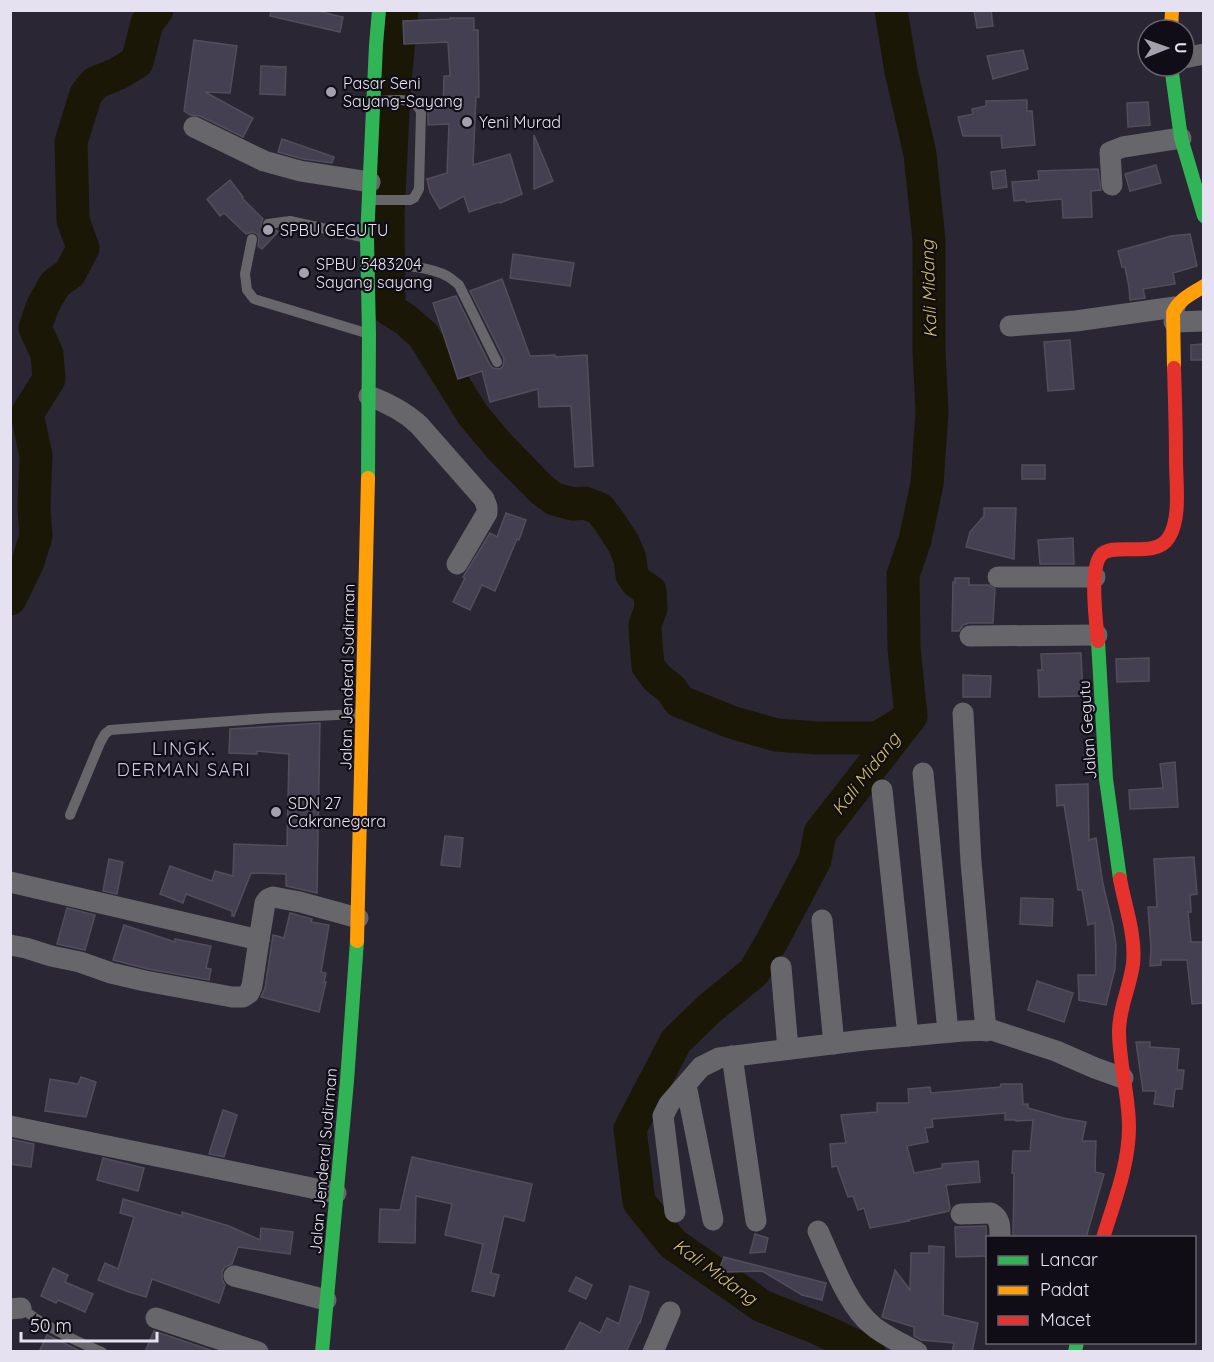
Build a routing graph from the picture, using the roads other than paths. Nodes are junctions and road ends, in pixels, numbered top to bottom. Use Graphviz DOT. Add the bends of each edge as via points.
graph roads {
  1 [pos="379,10"];
  2 [pos="1173,78"];
  3 [pos="380,101"];
  4 [pos="194,127"];
  5 [pos="1181,138"];
  6 [pos="1112,184"];
  7 [pos="369,191"];
  8 [pos="1203,216"];
  9 [pos="268,224"];
  10 [pos="367,238"];
  11 [pos="252,239"];
  12 [pos="368,263"];
  13 [pos="1203,286"];
  14 [pos="1174,315"];
  15 [pos="1203,321"];
  16 [pos="1010,326"];
  17 [pos="369,334"];
  18 [pos="497,362"];
  19 [pos="369,396"];
  20 [pos="457,564"];
  21 [pos="998,577"];
  22 [pos="1095,577"];
  23 [pos="1097,635"];
  24 [pos="970,636"];
  25 [pos="963,712"];
  26 [pos="363,714"];
  27 [pos="922,773"];
  28 [pos="882,790"];
  29 [pos="70,815"];
  30 [pos="10,882"];
  31 [pos="358,918"];
  32 [pos="822,920"];
  33 [pos="260,940"];
  34 [pos="10,945"];
  35 [pos="781,967"];
  36 [pos="986,1031"];
  37 [pos="948,1032"];
  38 [pos="908,1036"];
  39 [pos="834,1044"];
  40 [pos="788,1049"];
  41 [pos="732,1056"];
  42 [pos="1123,1078"];
  43 [pos="686,1084"];
  44 [pos="10,1126"];
  45 [pos="336,1193"];
  46 [pos="675,1212"];
  47 [pos="962,1214"];
  48 [pos="713,1220"];
  49 [pos="756,1221"];
  50 [pos="818,1231"];
  51 [pos="1000,1236"];
  52 [pos="1104,1236"];
  53 [pos="234,1276"];
  54 [pos="326,1300"];
  55 [pos="14,1306"];
  56 [pos="670,1312"];
  57 [pos="156,1318"];
  58 [pos="102,1352"];
  59 [pos="258,1352"];
  60 [pos="322,1352"];
  61 [pos="653,1352"];
  62 [pos="917,1352"];
  1 -- 3 [label="main road, Jalan Jenderal Sudirman"];
  2 -- 5 [label="main road"];
  3 -- 7 [label="main road, Jalan Jenderal Sudirman"];
  3 -- 7 [label="lane" via="414,101 419,106 419,189 414,198 405,201 384,200"];
  4 -- 7 [label="street" via="264,161"];
  5 -- 6 [label="street" via="1110,152"];
  5 -- 8 [label="main road"];
  7 -- 10 [label="main road, Jalan Jenderal Sudirman"];
  9 -- 10 [label="lane" via="290,221"];
  10 -- 12 [label="main road, Jalan Jenderal Sudirman"];
  11 -- 17 [label="lane" via="245,274 247,290 254,299"];
  12 -- 17 [label="main road, Jalan Jenderal Sudirman"];
  12 -- 18 [label="lane" via="434,270 448,276 459,285"];
  13 -- 14 [label="main road" via="1183,299"];
  14 -- 15 [label="street"];
  14 -- 16 [label="street"];
  14 -- 22 [label="main road, Jalan Gegutu" via="1176,471 1172,532 1159,546 1103,552"];
  17 -- 19 [label="main road, Jalan Jenderal Sudirman"];
  19 -- 20 [label="street" via="407,414 484,499 487,513"];
  19 -- 26 [label="main road, Jalan Jenderal Sudirman"];
  21 -- 22 [label="street"];
  22 -- 23 [label="main road, Jalan Gegutu"];
  23 -- 24 [label="street"];
  23 -- 42 [label="main road, Jalan Gegutu" via="1104,761 1133,945 1131,975 1119,1026"];
  25 -- 36 [label="street"];
  26 -- 29 [label="lane" via="110,730 100,743"];
  26 -- 31 [label="main road, Jalan Jenderal Sudirman"];
  27 -- 37 [label="street"];
  28 -- 38 [label="street"];
  30 -- 33 [label="street"];
  31 -- 33 [label="street" via="273,897 265,903"];
  31 -- 45 [label="main road, Jalan Jenderal Sudirman"];
  32 -- 39 [label="street"];
  33 -- 34 [label="street" via="252,986 243,997 144,981"];
  35 -- 40 [label="street"];
  36 -- 37 [label="street"];
  36 -- 42 [label="street" via="1002,1032"];
  37 -- 38 [label="street"];
  38 -- 39 [label="street"];
  39 -- 40 [label="street"];
  40 -- 41 [label="street"];
  41 -- 43 [label="street" via="701,1066"];
  41 -- 49 [label="street"];
  42 -- 52 [label="main road, Jalan Gegutu" via="1128,1146"];
  43 -- 46 [label="street" via="663,1116"];
  43 -- 48 [label="street"];
  44 -- 45 [label="street"];
  45 -- 54 [label="main road, Jalan Jenderal Sudirman"];
  47 -- 51 [label="street" via="991,1213 999,1223"];
  50 -- 62 [label="street" via="856,1308 872,1326"];
  53 -- 54 [label="street"];
  54 -- 60 [label="main road, Jalan Jenderal Sudirman"];
  55 -- 58 [label="lane"];
  56 -- 61 [label="street"];
  57 -- 59 [label="street"];
}
